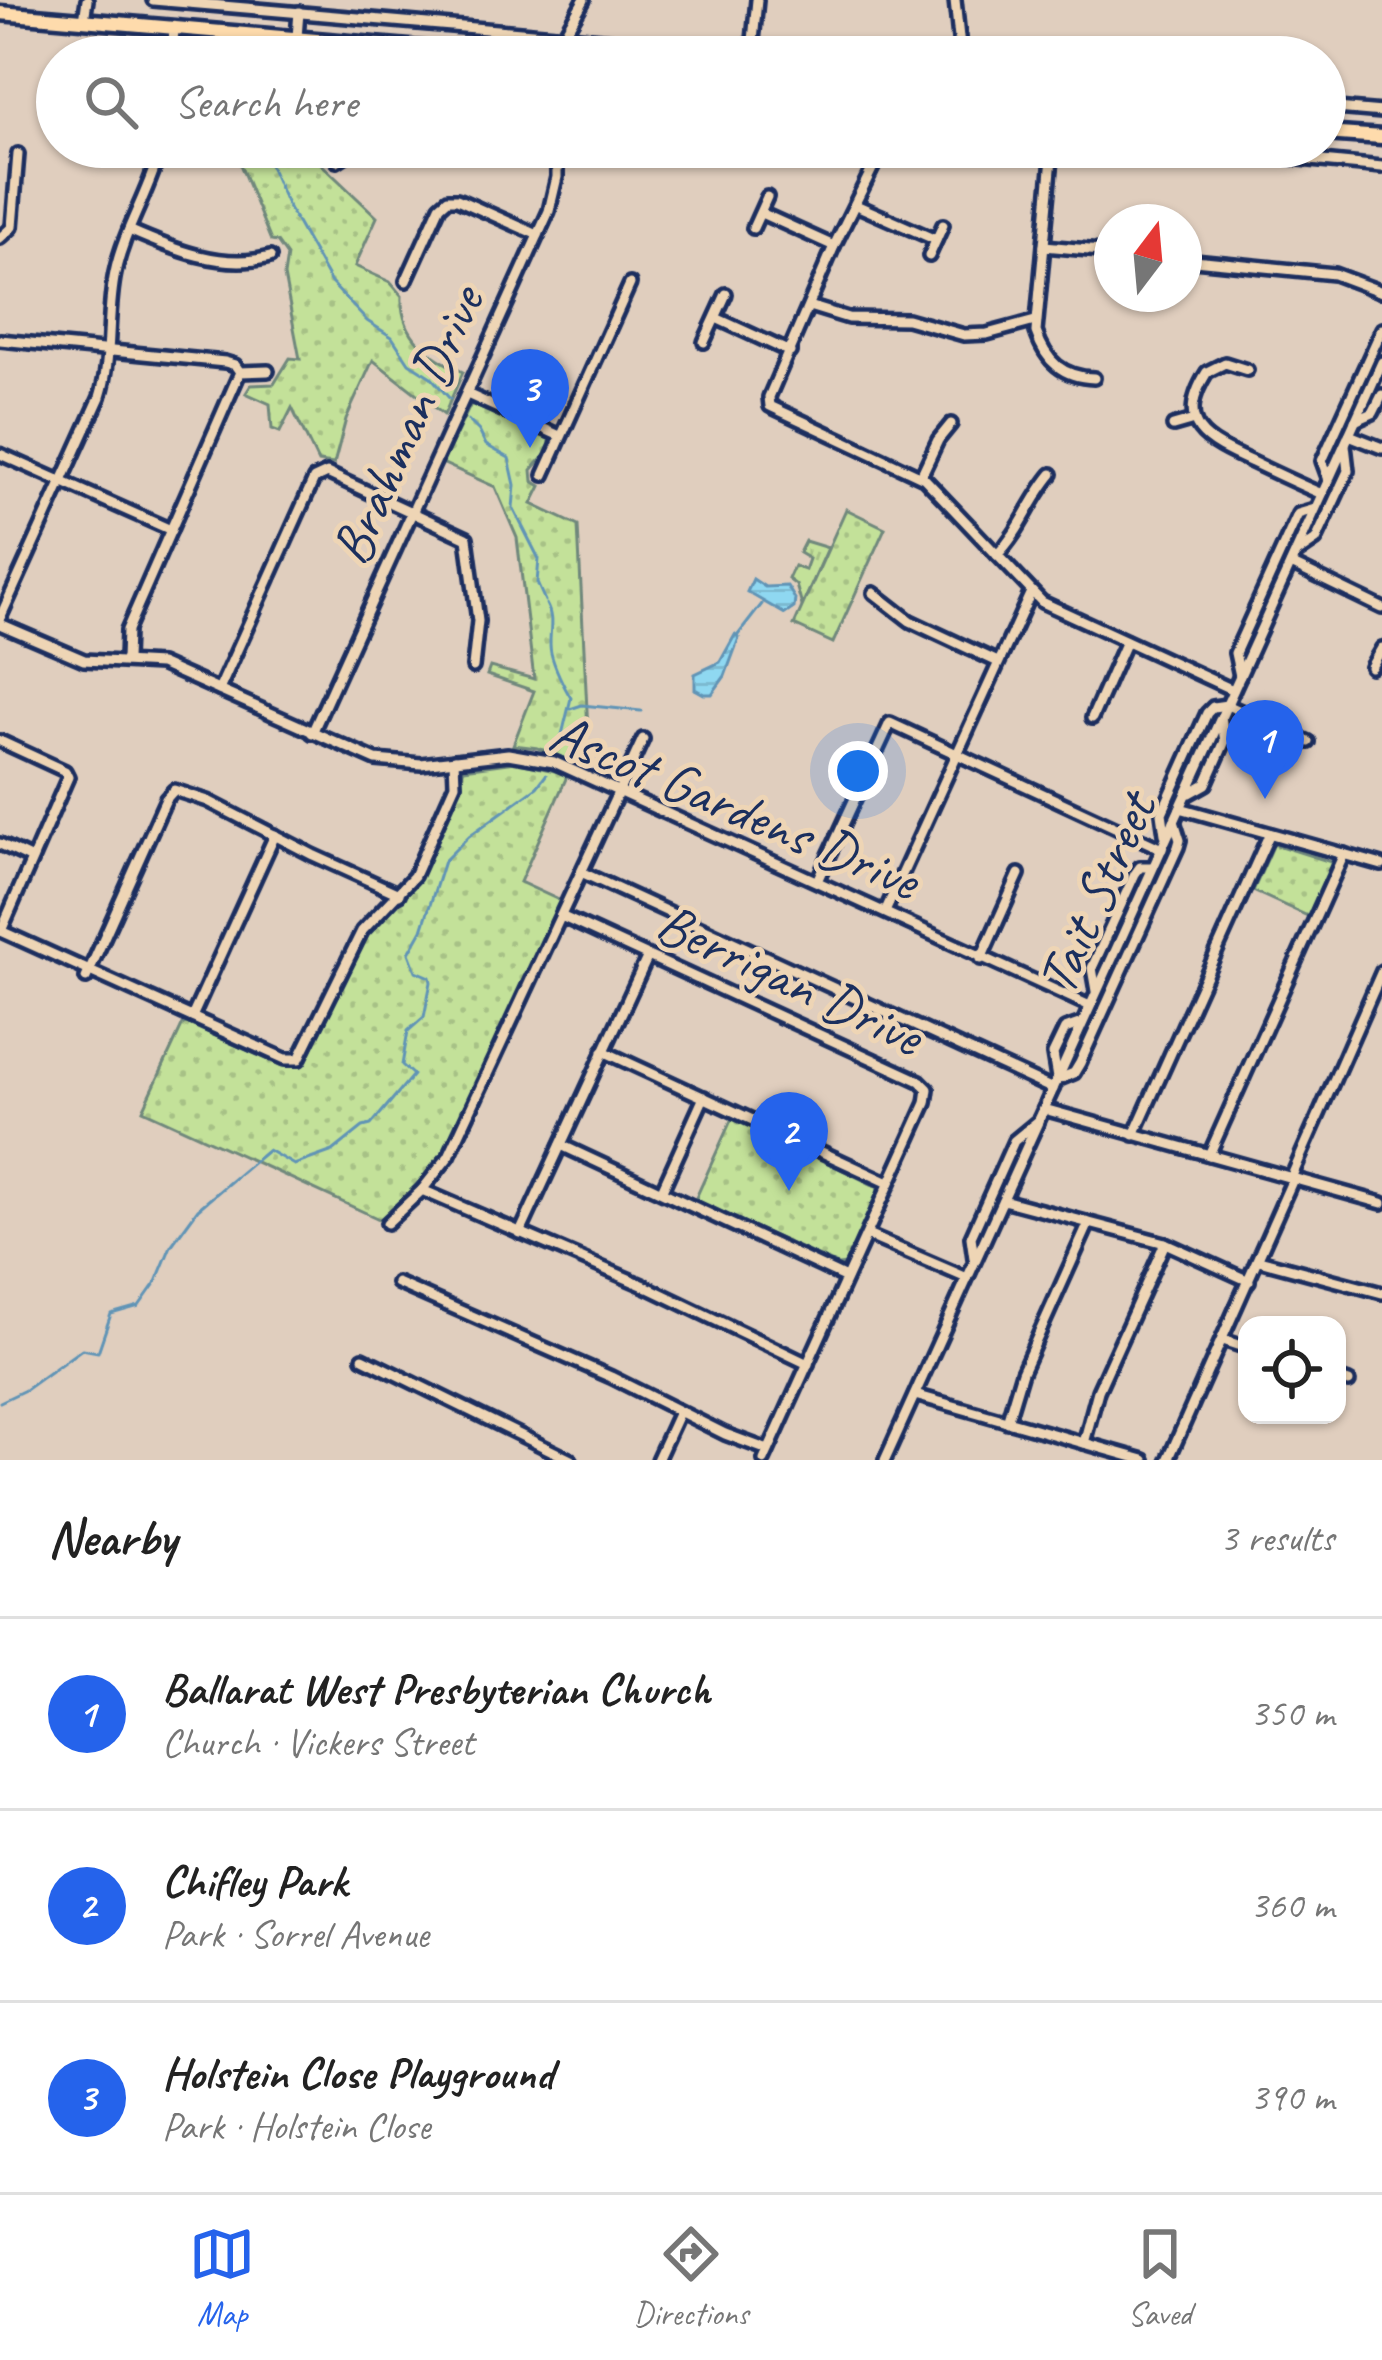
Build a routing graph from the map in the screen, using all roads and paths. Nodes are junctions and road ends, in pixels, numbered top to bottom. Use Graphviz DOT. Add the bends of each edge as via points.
graph roads {
  1 [pos="87,0"];
  2 [pos="153,0"];
  3 [pos="584,0"];
  4 [pos="757,0"];
  5 [pos="955,1"];
  6 [pos="299,8"];
  7 [pos="0,13"];
  8 [pos="84,20"];
  9 [pos="174,28"];
  10 [pos="565,35"];
  11 [pos="173,36"];
  12 [pos="283,36"];
  13 [pos="576,36"];
  14 [pos="754,36"];
  15 [pos="959,36"];
  16 [pos="1346,109"];
  17 [pos="1382,112"];
  18 [pos="1346,135"];
  19 [pos="1358,136"];
  20 [pos="1382,136"];
  21 [pos="18,154"];
  22 [pos="1346,164"];
  23 [pos="1350,164"];
  24 [pos="1382,166"];
  25 [pos="153,168"];
  26 [pos="555,168"];
  27 [pos="873,168"];
  28 [pos="1051,168"];
  29 [pos="767,197"];
  30 [pos="856,205"];
  31 [pos="761,213"];
  32 [pos="943,225"];
  33 [pos="753,228"];
  34 [pos="129,230"];
  35 [pos="538,235"];
  36 [pos="0,238"];
  37 [pos="936,240"];
  38 [pos="834,246"];
  39 [pos="1044,246"];
  40 [pos="1094,250"];
  41 [pos="929,256"];
  42 [pos="270,257"];
  43 [pos="1202,261"];
  44 [pos="406,281"];
  45 [pos="630,284"];
  46 [pos="1382,292"];
  47 [pos="726,294"];
  48 [pos="809,306"];
  49 [pos="716,318"];
  50 [pos="1035,321"];
  51 [pos="1382,329"];
  52 [pos="0,340"];
  53 [pos="704,341"];
  54 [pos="110,349"];
  55 [pos="790,352"];
  56 [pos="1382,362"];
  57 [pos="1246,370"];
  58 [pos="268,371"];
  59 [pos="241,372"];
  60 [pos="1094,378"];
  61 [pos="1382,395"];
  62 [pos="462,405"];
  63 [pos="1194,420"];
  64 [pos="1355,421"];
  65 [pos="951,424"];
  66 [pos="1173,426"];
  67 [pos="560,436"];
  68 [pos="1347,440"];
  69 [pos="1382,448"];
  70 [pos="0,454"];
  71 [pos="1052,474"];
  72 [pos="544,475"];
  73 [pos="921,476"];
  74 [pos="1328,480"];
  75 [pos="62,482"];
  76 [pos="1322,494"];
  77 [pos="1315,509"];
  78 [pos="413,511"];
  79 [pos="171,530"];
  80 [pos="997,555"];
  81 [pos="1292,560"];
  82 [pos="874,592"];
  83 [pos="1031,592"];
  84 [pos="1382,608"];
  85 [pos="0,621"];
  86 [pos="1126,640"];
  87 [pos="1382,648"];
  88 [pos="126,660"];
  89 [pos="998,662"];
  90 [pos="473,667"];
  91 [pos="1371,667"];
  92 [pos="1240,676"];
  93 [pos="219,690"];
  94 [pos="1233,690"];
  95 [pos="1226,705"];
  96 [pos="1092,718"];
  97 [pos="313,733"];
  98 [pos="643,739"];
  99 [pos="0,741"];
  100 [pos="1309,742"];
  101 [pos="958,754"];
  102 [pos="454,760"];
  103 [pos="620,791"];
  104 [pos="1182,803"];
  105 [pos="1174,820"];
  106 [pos="275,835"];
  107 [pos="1268,835"];
  108 [pos="0,844"];
  109 [pos="1164,844"];
  110 [pos="1344,854"];
  111 [pos="32,860"];
  112 [pos="1382,865"];
  113 [pos="583,873"];
  114 [pos="1019,874"];
  115 [pos="817,881"];
  116 [pos="399,894"];
  117 [pos="885,913"];
  118 [pos="561,916"];
  119 [pos="1,933"];
  120 [pos="647,958"];
  121 [pos="981,959"];
  122 [pos="1382,972"];
  123 [pos="88,974"];
  124 [pos="1090,1006"];
  125 [pos="192,1017"];
  126 [pos="603,1051"];
  127 [pos="1056,1082"];
  128 [pos="704,1097"];
  129 [pos="1043,1109"];
  130 [pos="1038,1121"];
  131 [pos="1134,1135"];
  132 [pos="561,1144"];
  133 [pos="1209,1155"];
  134 [pos="1292,1178"];
  135 [pos="889,1184"];
  136 [pos="422,1190"];
  137 [pos="662,1190"];
  138 [pos="1003,1200"];
  139 [pos="1382,1202"];
  140 [pos="387,1223"];
  141 [pos="1089,1223"];
  142 [pos="520,1233"];
  143 [pos="867,1235"];
  144 [pos="1165,1243"];
  145 [pos="1259,1260"];
  146 [pos="974,1263"];
  147 [pos="846,1277"];
  148 [pos="967,1278"];
  149 [pos="397,1282"];
  150 [pos="1250,1282"];
  151 [pos="1382,1293"];
  152 [pos="1223,1340"];
  153 [pos="1238,1345"];
  154 [pos="363,1358"];
  155 [pos="808,1364"];
  156 [pos="1346,1381"];
  157 [pos="1349,1382"];
  158 [pos="915,1395"];
  159 [pos="679,1412"];
  160 [pos="1007,1422"];
  161 [pos="1084,1443"];
  162 [pos="766,1455"];
  163 [pos="571,1460"];
  164 [pos="657,1460"];
  165 [pos="886,1460"];
  166 [pos="1144,1460"];
  167 [pos="1168,1460"];
  1 -- 8 [label="street"];
  2 -- 6 [label="street"];
  3 -- 10 [label="street"];
  4 -- 14 [label="street"];
  5 -- 15 [label="street"];
  6 -- 10 [label="street"];
  7 -- 8 [label="main road"];
  8 -- 9 [label="main road"];
  9 -- 11 [label="street"];
  9 -- 12 [label="main road"];
  10 -- 13 [label="street"];
  16 -- 17 [label="street"];
  18 -- 19 [label="main road"];
  19 -- 20 [label="main road"];
  19 -- 23 [label="street"];
  21 -- 36 [label="street" via="12,227"];
  22 -- 23 [label="street"];
  23 -- 24 [label="street"];
  25 -- 34 [label="street"];
  26 -- 35 [label="street, Brahman Drive" via="554,197"];
  27 -- 30 [label="street"];
  28 -- 39 [label="street"];
  29 -- 31 [label="street"];
  30 -- 37 [label="street"];
  30 -- 38 [label="street"];
  31 -- 33 [label="street"];
  31 -- 38 [label="street"];
  32 -- 37 [label="street"];
  34 -- 42 [label="street" via="183,254"];
  34 -- 54 [label="street" via="111,289"];
  35 -- 44 [label="street" via="448,199"];
  35 -- 62 [label="street, Brahman Drive"];
  37 -- 41 [label="street"];
  38 -- 48 [label="street"];
  39 -- 40 [label="street"];
  39 -- 50 [label="street"];
  43 -- 46 [label="street" via="1334,274"];
  45 -- 67 [label="street"];
  47 -- 49 [label="street"];
  48 -- 50 [label="street" via="964,335"];
  48 -- 55 [label="street"];
  49 -- 53 [label="street"];
  49 -- 55 [label="street"];
  50 -- 60 [label="street" via="1049,361"];
  51 -- 74 [label="street" via="1322,461"];
  52 -- 54 [label="street"];
  54 -- 59 [label="street" via="226,362"];
  54 -- 75 [label="street" via="100,397"];
  55 -- 73 [label="street" via="773,388 774,407"];
  56 -- 64 [label="street"];
  57 -- 63 [label="street" via="1227,363 1209,370"];
  58 -- 59 [label="street"];
  59 -- 79 [label="street"];
  61 -- 64 [label="street" via="1373,414"];
  62 -- 67 [label="street"];
  62 -- 78 [label="street, Brahman Drive"];
  63 -- 66 [label="street"];
  63 -- 76 [label="street" via="1214,445"];
  64 -- 68 [label="street"];
  65 -- 73 [label="street"];
  67 -- 72 [label="street"];
  68 -- 69 [label="street"];
  68 -- 74 [label="street"];
  68 -- 81 [label="street" via="1349,468 1333,505 1316,541"];
  70 -- 75 [label="street"];
  71 -- 80 [label="street"];
  73 -- 80 [label="street"];
  74 -- 76 [label="street"];
  75 -- 79 [label="street"];
  75 -- 85 [label="street"];
  76 -- 77 [label="street"];
  77 -- 81 [label="street"];
  77 -- 92 [label="street" via="1298,514 1234,655"];
  78 -- 90 [label="street" via="468,540 478,621"];
  78 -- 93 [label="street" via="331,473 317,476"];
  78 -- 97 [label="street, Brahman Drive"];
  79 -- 88 [label="street" via="126,634"];
  80 -- 83 [label="street"];
  81 -- 84 [label="street"];
  81 -- 92 [label="street"];
  82 -- 89 [label="street" via="910,621"];
  83 -- 86 [label="street"];
  83 -- 89 [label="street"];
  85 -- 88 [label="street, Ascot Gardens Drive" via="84,660"];
  86 -- 94 [label="street"];
  86 -- 96 [label="street"];
  87 -- 91 [label="street"];
  88 -- 93 [label="street, Ascot Gardens Drive" via="157,662"];
  89 -- 101 [label="street"];
  92 -- 94 [label="street"];
  93 -- 97 [label="street, Ascot Gardens Drive"];
  94 -- 95 [label="street"];
  95 -- 100 [label="street"];
  95 -- 104 [label="street, Tait Street" via="1225,742 1206,784"];
  95 -- 109 [label="street" via="1210,709 1172,792 1162,816"];
  97 -- 102 [label="street, Ascot Gardens Drive" via="383,761"];
  98 -- 103 [label="street"];
  99 -- 111 [label="street" via="68,777"];
  101 -- 109 [label="street"];
  101 -- 115 [label="street" via="890,723"];
  101 -- 117 [label="street"];
  102 -- 103 [label="street, Ascot Gardens Drive" via="536,757"];
  102 -- 116 [label="street" via="455,784"];
  103 -- 113 [label="street"];
  103 -- 115 [label="street, Ascot Gardens Drive"];
  104 -- 105 [label="street, Tait Street"];
  104 -- 107 [label="street"];
  105 -- 109 [label="street, Tait Street"];
  105 -- 127 [label="street" via="1179,845 1076,1071"];
  106 -- 116 [label="street"];
  106 -- 123 [label="street" via="172,791"];
  106 -- 125 [label="street"];
  107 -- 110 [label="street"];
  107 -- 131 [label="street"];
  108 -- 111 [label="street"];
  109 -- 124 [label="street, Tait Street" via="1153,867 1136,871 1109,929 1091,971"];
  110 -- 112 [label="street"];
  110 -- 133 [label="street"];
  111 -- 119 [label="street"];
  113 -- 118 [label="street"];
  113 -- 127 [label="street"];
  114 -- 121 [label="street"];
  115 -- 117 [label="street, Ascot Gardens Drive"];
  116 -- 125 [label="street" via="362,931 299,1060"];
  117 -- 121 [label="street, Ascot Gardens Drive"];
  118 -- 120 [label="street, Berrigan Drive"];
  118 -- 136 [label="street" via="449,1156"];
  119 -- 123 [label="street"];
  120 -- 126 [label="street"];
  120 -- 135 [label="street, Berrigan Drive" via="925,1084 928,1098"];
  121 -- 124 [label="street, Ascot Gardens Drive"];
  122 -- 134 [label="street"];
  123 -- 125 [label="street"];
  124 -- 127 [label="street, Tait Street"];
  126 -- 128 [label="street"];
  126 -- 132 [label="street"];
  127 -- 129 [label="street, Tait Street"];
  128 -- 135 [label="street"];
  128 -- 137 [label="street"];
  129 -- 130 [label="street, Tait Street"];
  129 -- 131 [label="street"];
  130 -- 138 [label="street, Tait Street"];
  130 -- 146 [label="street" via="1016,1138 988,1198 970,1239"];
  131 -- 133 [label="street"];
  132 -- 137 [label="street"];
  132 -- 142 [label="street"];
  133 -- 134 [label="street"];
  134 -- 139 [label="street"];
  134 -- 145 [label="street"];
  135 -- 143 [label="street, Berrigan Drive"];
  136 -- 140 [label="street"];
  136 -- 142 [label="street"];
  137 -- 147 [label="street"];
  138 -- 141 [label="street"];
  138 -- 146 [label="street, Tait Street"];
  141 -- 144 [label="street"];
  141 -- 160 [label="street"];
  142 -- 155 [label="street"];
  143 -- 147 [label="street, Berrigan Drive"];
  143 -- 148 [label="street"];
  144 -- 150 [label="street"];
  144 -- 161 [label="street" via="1098,1390"];
  145 -- 150 [label="street"];
  145 -- 151 [label="street"];
  146 -- 148 [label="street, Tait Street"];
  147 -- 155 [label="street, Berrigan Drive"];
  148 -- 158 [label="street, Tait Street"];
  149 -- 159 [label="street"];
  150 -- 152 [label="street"];
  152 -- 153 [label="street"];
  152 -- 167 [label="street"];
  154 -- 163 [label="street"];
  155 -- 162 [label="street, Berrigan Drive"];
  156 -- 157 [label="street"];
  158 -- 160 [label="street"];
  158 -- 165 [label="street, Tait Street"];
  159 -- 162 [label="street"];
  159 -- 164 [label="street"];
  160 -- 161 [label="street"];
  161 -- 166 [label="street"];
}
